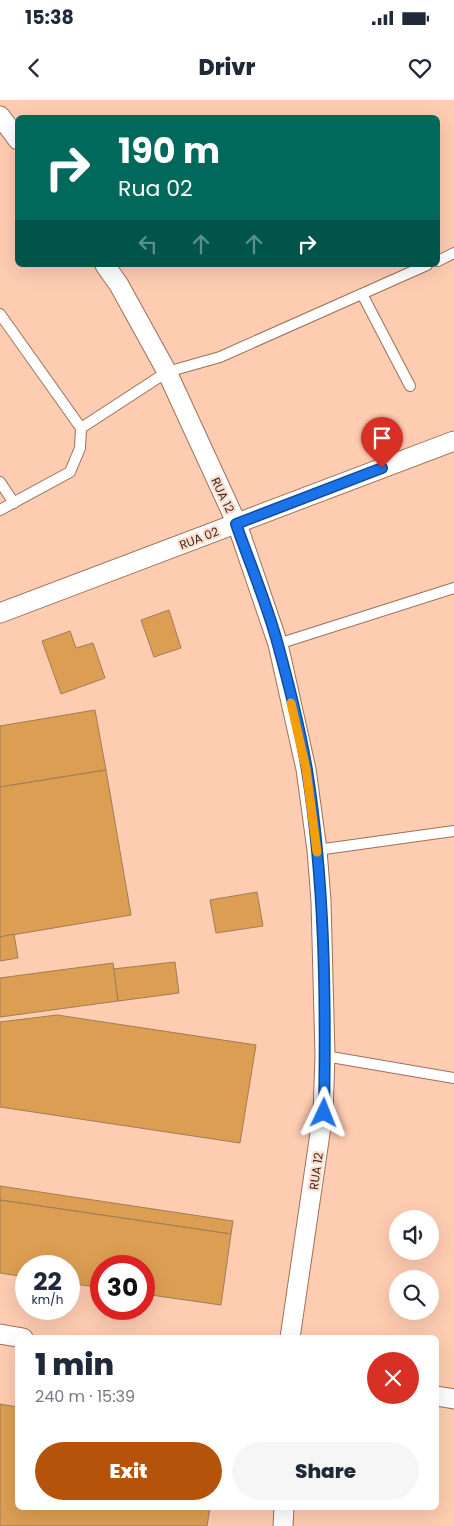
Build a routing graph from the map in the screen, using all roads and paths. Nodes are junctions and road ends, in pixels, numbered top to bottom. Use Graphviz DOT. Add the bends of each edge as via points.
graph roads {
  1 [pos="0,116"];
  2 [pos="15,136"];
  3 [pos="454,253"];
  4 [pos="440,259"];
  5 [pos="107,267"];
  6 [pos="423,267"];
  7 [pos="362,294"];
  8 [pos="0,314"];
  9 [pos="167,372"];
  10 [pos="410,386"];
  11 [pos="81,428"];
  12 [pos="454,441"];
  13 [pos="0,482"];
  14 [pos="14,503"];
  15 [pos="0,510"];
  16 [pos="236,524"];
  17 [pos="454,588"];
  18 [pos="0,614"];
  19 [pos="278,644"];
  20 [pos="454,831"];
  21 [pos="317,850"];
  22 [pos="325,1056"];
  23 [pos="454,1078"];
  24 [pos="0,1334"];
  25 [pos="290,1335"];
  26 [pos="15,1337"];
  27 [pos="439,1396"];
  28 [pos="454,1399"];
  29 [pos="284,1510"];
  30 [pos="283,1526"];
  1 -- 2 [label="street"];
  3 -- 4 [label="lane"];
  5 -- 9 [label="street, RUA 12"];
  6 -- 7 [label="lane"];
  7 -- 9 [label="lane" via="220,358"];
  7 -- 10 [label="lane"];
  8 -- 11 [label="lane"];
  9 -- 11 [label="lane"];
  9 -- 16 [label="street, RUA 12"];
  11 -- 14 [label="lane" via="80,448 70,472"];
  12 -- 16 [label="street, RUA 02"];
  13 -- 14 [label="lane"];
  14 -- 15 [label="lane"];
  16 -- 18 [label="street, RUA 02"];
  16 -- 19 [label="street, RUA 12"];
  17 -- 19 [label="lane"];
  19 -- 21 [label="street, RUA 12" via="306,769"];
  20 -- 21 [label="lane"];
  21 -- 22 [label="street, RUA 12"];
  22 -- 23 [label="lane"];
  22 -- 25 [label="street, RUA 12" via="324,1113"];
  24 -- 26 [label="street"];
  27 -- 28 [label="street"];
  29 -- 30 [label="street"];
}
